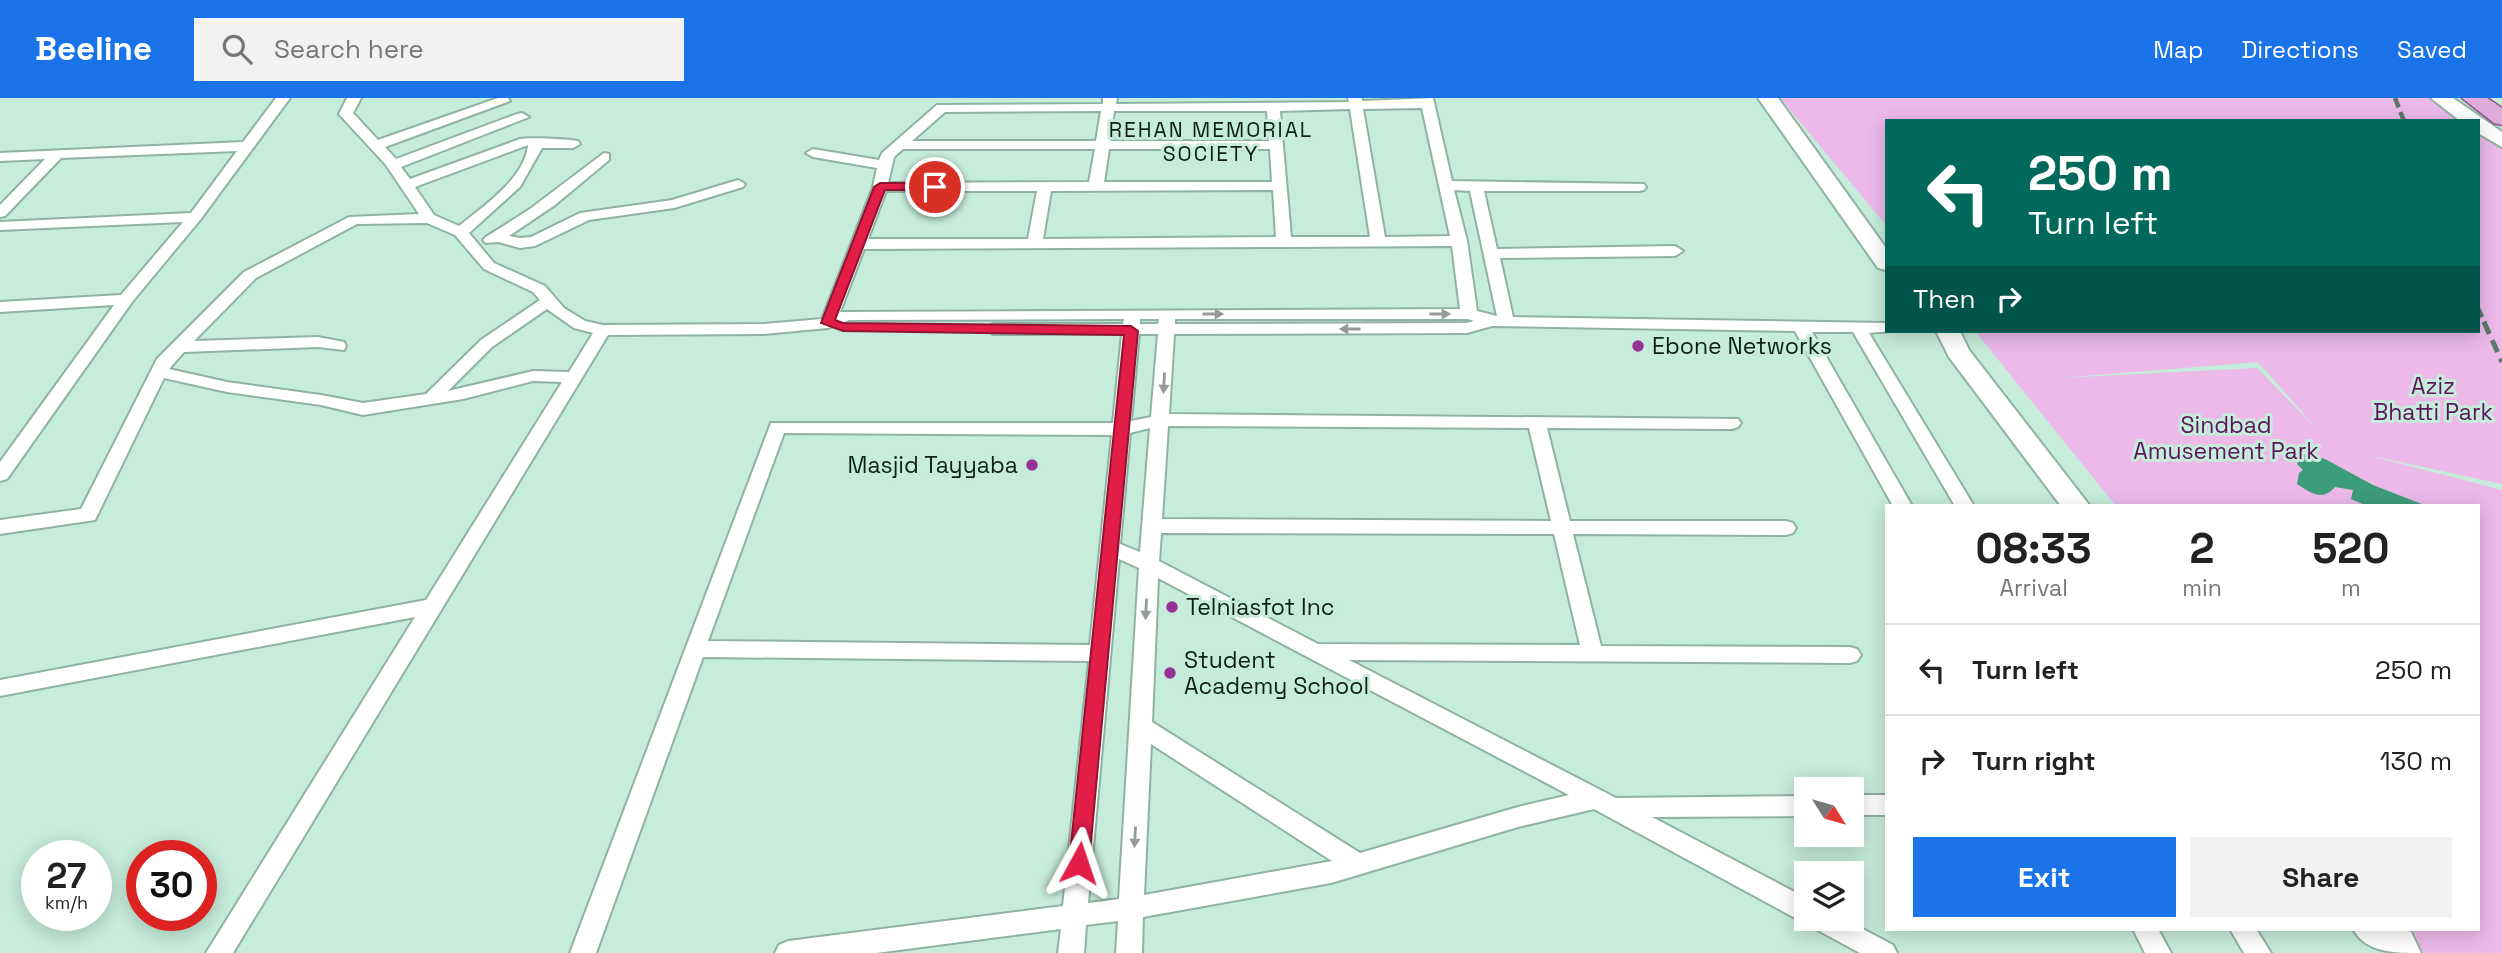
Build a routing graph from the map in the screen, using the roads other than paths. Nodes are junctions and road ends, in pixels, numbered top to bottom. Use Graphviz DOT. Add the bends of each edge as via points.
graph roads {
  1 [pos="283,98"];
  2 [pos="354,98"];
  3 [pos="1768,98"];
  4 [pos="1783,98"];
  5 [pos="2441,98"];
  6 [pos="2473,98"];
  7 [pos="503,101"];
  8 [pos="1427,101"];
  9 [pos="1108,102"];
  10 [pos="1356,102"];
  11 [pos="1273,107"];
  12 [pos="522,117"];
  13 [pos="2470,119"];
  14 [pos="2495,130"];
  15 [pos="537,144"];
  16 [pos="573,144"];
  17 [pos="899,145"];
  18 [pos="1102,145"];
  19 [pos="1276,145"];
  20 [pos="246,146"];
  21 [pos="375,146"];
  22 [pos="813,153"];
  23 [pos="58,154"];
  24 [pos="0,157"];
  25 [pos="604,157"];
  26 [pos="393,165"];
  27 [pos="885,165"];
  28 [pos="738,184"];
  29 [pos="407,185"];
  30 [pos="1446,185"];
  31 [pos="1045,186"];
  32 [pos="1096,186"];
  33 [pos="1280,186"];
  34 [pos="880,187"];
  35 [pos="1476,187"];
  36 [pos="1639,187"];
  37 [pos="0,213"];
  38 [pos="195,217"];
  39 [pos="429,218"];
  40 [pos="0,226"];
  41 [pos="460,232"];
  42 [pos="1885,232"];
  43 [pos="497,237"];
  44 [pos="1459,241"];
  45 [pos="1284,242"];
  46 [pos="1378,242"];
  47 [pos="1035,243"];
  48 [pos="859,244"];
  49 [pos="475,249"];
  50 [pos="1675,251"];
  51 [pos="1491,254"];
  52 [pos="1885,262"];
  53 [pos="126,299"];
  54 [pos="551,300"];
  55 [pos="0,307"];
  56 [pos="1469,314"];
  57 [pos="1167,322"];
  58 [pos="1498,322"];
  59 [pos="828,323"];
  60 [pos="1132,323"];
  61 [pos="1885,328"];
  62 [pos="1802,329"];
  63 [pos="1859,329"];
  64 [pos="603,330"];
  65 [pos="1934,333"];
  66 [pos="1949,333"];
  67 [pos="338,346"];
  68 [pos="178,347"];
  69 [pos="159,372"];
  70 [pos="574,377"];
  71 [pos="431,399"];
  72 [pos="1162,420"];
  73 [pos="1732,423"];
  74 [pos="1536,424"];
  75 [pos="1120,429"];
  76 [pos="0,475"];
  77 [pos="1902,504"];
  78 [pos="1964,504"];
  79 [pos="2056,504"];
  80 [pos="2074,504"];
  81 [pos="1152,526"];
  82 [pos="0,527"];
  83 [pos="1561,527"];
  84 [pos="1786,528"];
  85 [pos="1109,547"];
  86 [pos="1149,563"];
  87 [pos="433,606"];
  88 [pos="696,649"];
  89 [pos="1314,652"];
  90 [pos="1099,653"];
  91 [pos="1592,653"];
  92 [pos="1850,655"];
  93 [pos="0,688"];
  94 [pos="1140,726"];
  95 [pos="1607,802"];
  96 [pos="1864,805"];
  97 [pos="1885,805"];
  98 [pos="1794,806"];
  99 [pos="1358,865"];
  100 [pos="1794,904"];
  101 [pos="1132,908"];
  102 [pos="1074,915"];
  103 [pos="1843,931"];
  104 [pos="2146,931"];
  105 [pos="2243,931"];
  106 [pos="219,953"];
  107 [pos="583,953"];
  108 [pos="788,953"];
  109 [pos="1071,953"];
  110 [pos="1129,953"];
  111 [pos="1884,953"];
  112 [pos="2158,953"];
  113 [pos="2258,953"];
  1 -- 20 [label="street"];
  2 -- 21 [label="street" via="346,114"];
  3 -- 52 [label="street"];
  4 -- 42 [label="street"];
  5 -- 13 [label="street"];
  6 -- 14 [label="main road"];
  7 -- 21 [label="street"];
  8 -- 10 [label="street"];
  8 -- 30 [label="street"];
  9 -- 11 [label="street"];
  9 -- 17 [label="street" via="942,108"];
  9 -- 18 [label="street"];
  10 -- 11 [label="street"];
  10 -- 46 [label="street"];
  11 -- 19 [label="street"];
  12 -- 26 [label="street"];
  15 -- 16 [label="street"];
  15 -- 29 [label="street" via="524,142"];
  15 -- 41 [label="street" via="515,187"];
  17 -- 18 [label="street"];
  17 -- 27 [label="street" via="887,156"];
  18 -- 19 [label="street"];
  18 -- 32 [label="street"];
  19 -- 33 [label="street"];
  20 -- 23 [label="street"];
  20 -- 38 [label="street"];
  21 -- 26 [label="street"];
  22 -- 27 [label="street"];
  23 -- 24 [label="street"];
  23 -- 37 [label="street"];
  25 -- 43 [label="street"];
  26 -- 29 [label="street"];
  27 -- 34 [label="street"];
  28 -- 43 [label="street" via="674,204 585,216 535,241 520,243"];
  29 -- 39 [label="street"];
  30 -- 35 [label="street"];
  30 -- 44 [label="street"];
  31 -- 32 [label="street"];
  31 -- 34 [label="street"];
  31 -- 47 [label="street"];
  32 -- 33 [label="street"];
  33 -- 45 [label="street"];
  34 -- 48 [label="street"];
  35 -- 36 [label="street"];
  35 -- 51 [label="street"];
  38 -- 40 [label="street"];
  38 -- 53 [label="street"];
  39 -- 41 [label="street"];
  39 -- 68 [label="street" via="354,220 250,275"];
  41 -- 49 [label="street"];
  43 -- 49 [label="street"];
  44 -- 46 [label="street"];
  44 -- 56 [label="street"];
  45 -- 46 [label="street"];
  45 -- 47 [label="street"];
  47 -- 48 [label="street"];
  48 -- 59 [label="street"];
  49 -- 54 [label="street" via="489,266 539,289"];
  50 -- 51 [label="street"];
  51 -- 58 [label="street"];
  53 -- 55 [label="street"];
  53 -- 76 [label="street"];
  54 -- 64 [label="street" via="558,311 580,325"];
  54 -- 71 [label="street" via="490,338"];
  57 -- 56 [label="street, one-way"];
  56 -- 58 [label="street"];
  58 -- 57 [label="street, one-way" via="1467,328"];
  57 -- 60 [label="street"];
  57 -- 72 [label="street, one-way"];
  58 -- 62 [label="street"];
  59 -- 60 [label="street" via="843,327"];
  59 -- 64 [label="street" via="764,329"];
  60 -- 75 [label="street"];
  61 -- 63 [label="street"];
  62 -- 63 [label="street"];
  62 -- 77 [label="street"];
  63 -- 78 [label="street"];
  64 -- 70 [label="street"];
  65 -- 79 [label="street"];
  66 -- 80 [label="street" via="1958,352"];
  67 -- 68 [label="street" via="324,340"];
  68 -- 69 [label="street"];
  69 -- 71 [label="street" via="363,409"];
  69 -- 82 [label="street" via="88,514"];
  70 -- 71 [label="street" via="533,376"];
  70 -- 87 [label="street"];
  72 -- 74 [label="street"];
  72 -- 75 [label="street"];
  72 -- 81 [label="street"];
  73 -- 74 [label="street"];
  74 -- 83 [label="street"];
  75 -- 85 [label="street"];
  75 -- 88 [label="street" via="777,427"];
  81 -- 83 [label="street"];
  81 -- 86 [label="street"];
  83 -- 84 [label="street"];
  83 -- 91 [label="street"];
  85 -- 86 [label="street"];
  85 -- 90 [label="street"];
  86 -- 89 [label="street"];
  86 -- 94 [label="street, one-way"];
  87 -- 93 [label="street"];
  87 -- 106 [label="street"];
  88 -- 90 [label="street"];
  88 -- 107 [label="street"];
  89 -- 91 [label="street"];
  89 -- 95 [label="street"];
  90 -- 102 [label="street"];
  91 -- 92 [label="street"];
  94 -- 99 [label="street"];
  94 -- 101 [label="street, one-way"];
  95 -- 98 [label="street"];
  95 -- 99 [label="street" via="1518,817"];
  95 -- 100 [label="street"];
  96 -- 97 [label="street"];
  99 -- 101 [label="street"];
  101 -- 102 [label="street"];
  101 -- 110 [label="street"];
  102 -- 108 [label="street"];
  102 -- 109 [label="street"];
  103 -- 111 [label="street"];
  104 -- 112 [label="street"];
  105 -- 113 [label="street"];
}
